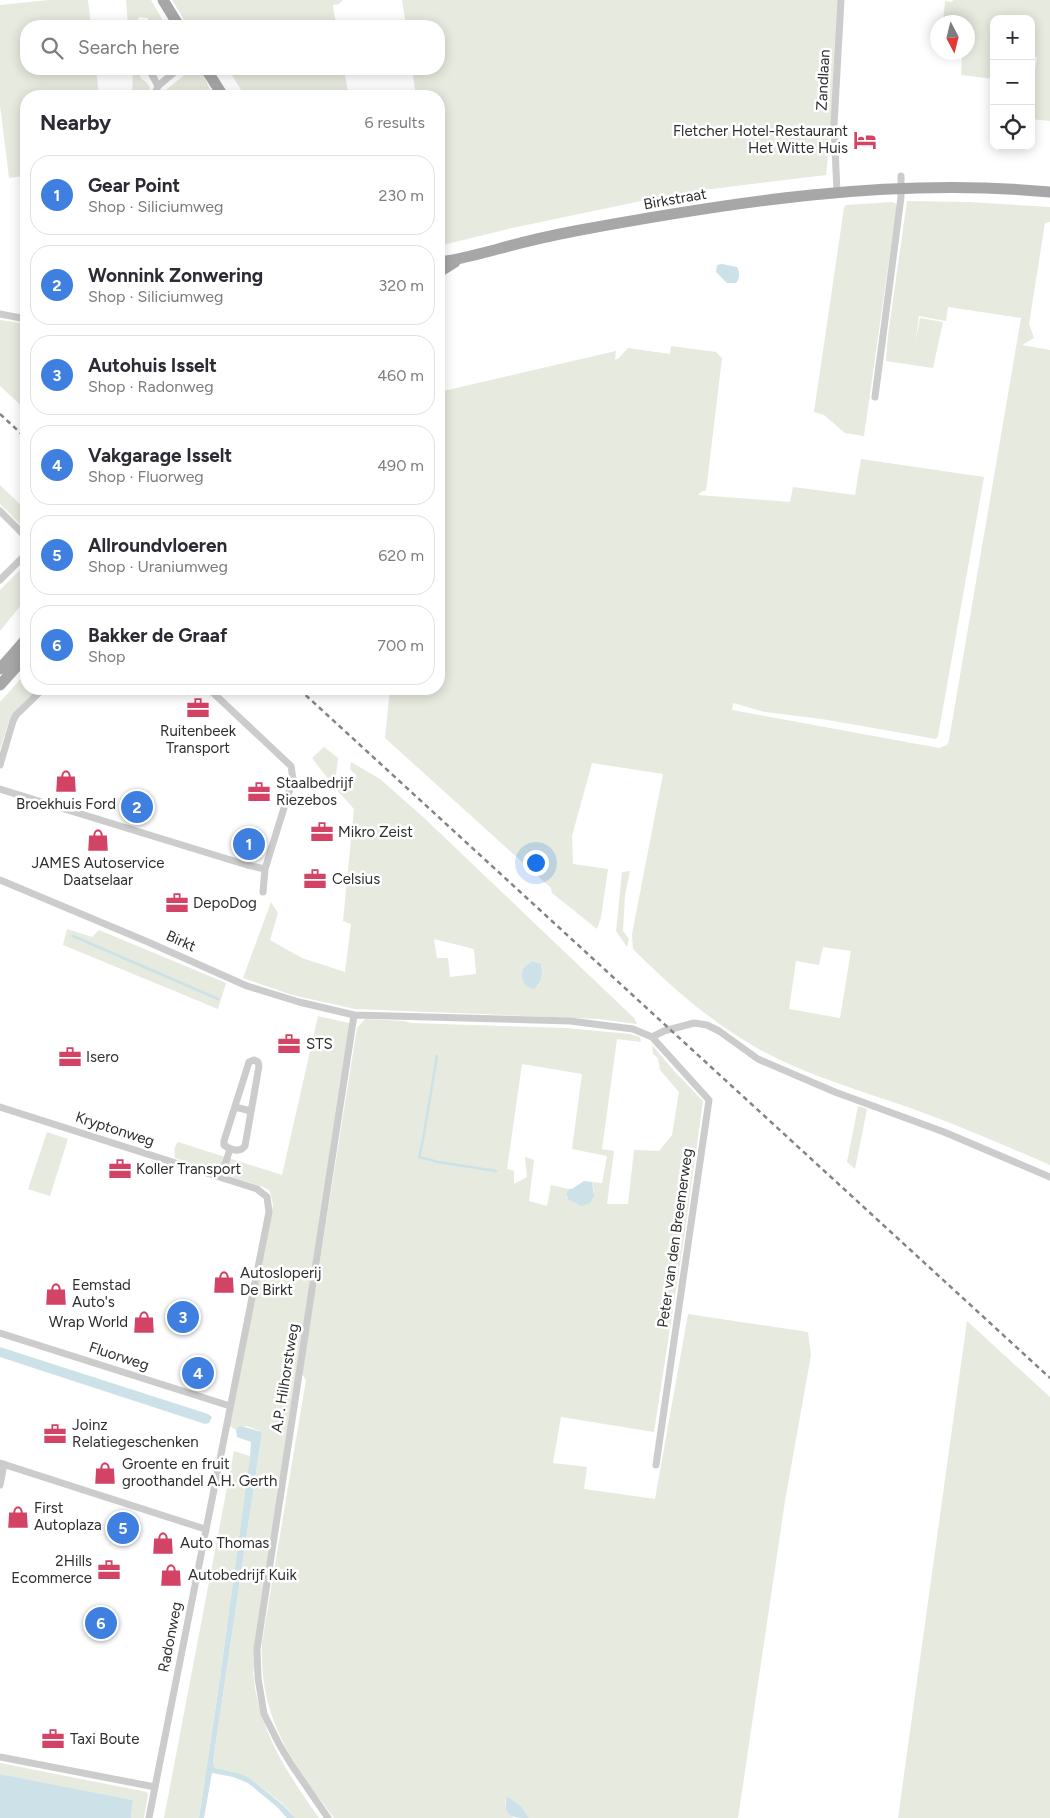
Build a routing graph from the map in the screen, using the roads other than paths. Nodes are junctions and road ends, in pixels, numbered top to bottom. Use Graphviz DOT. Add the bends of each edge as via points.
graph roads {
  1 [pos="163,0"];
  2 [pos="841,0"];
  3 [pos="175,20"];
  4 [pos="152,75"];
  5 [pos="171,75"];
  6 [pos="210,75"];
  7 [pos="158,86"];
  8 [pos="156,90"];
  9 [pos="219,90"];
  10 [pos="901,182"];
  11 [pos="837,192"];
  12 [pos="1050,192"];
  13 [pos="459,260"];
  14 [pos="445,261"];
  15 [pos="445,268"];
  16 [pos="0,314"];
  17 [pos="20,318"];
  18 [pos="876,397"];
  19 [pos="0,510"];
  20 [pos="7,518"];
  21 [pos="0,525"];
  22 [pos="20,531"];
  23 [pos="20,560"];
  24 [pos="0,580"];
  25 [pos="20,646"];
  26 [pos="20,663"];
  27 [pos="0,669"];
  28 [pos="0,685"];
  29 [pos="37,695"];
  30 [pos="215,695"];
  31 [pos="0,765"];
  32 [pos="0,789"];
  33 [pos="264,869"];
  34 [pos="0,880"];
  35 [pos="263,892"];
  36 [pos="354,1015"];
  37 [pos="652,1037"];
  38 [pos="0,1107"];
  39 [pos="235,1107"];
  40 [pos="251,1111"];
  41 [pos="230,1149"];
  42 [pos="221,1177"];
  43 [pos="1050,1177"];
  44 [pos="268,1197"];
  45 [pos="0,1333"];
  46 [pos="230,1406"];
  47 [pos="2,1464"];
  48 [pos="656,1465"];
  49 [pos="0,1485"];
  50 [pos="205,1529"];
  51 [pos="0,1757"];
  52 [pos="155,1787"];
  53 [pos="149,1818"];
  54 [pos="328,1818"];
  1 -- 3 [label="main road"];
  2 -- 11 [label="street, Zandlaan" via="834,125"];
  4 -- 7 [label="street"];
  5 -- 7 [label="street"];
  6 -- 9 [label="main road"];
  7 -- 8 [label="street"];
  10 -- 11 [label="main road, Birkstraat"];
  10 -- 12 [label="main road, Birkstraat"];
  10 -- 18 [label="street"];
  11 -- 13 [label="main road, Birkstraat" via="747,202 577,230"];
  13 -- 14 [label="main road, Birkstraat"];
  13 -- 15 [label="main road, Birkstraat"];
  16 -- 17 [label="street"];
  19 -- 20 [label="street"];
  20 -- 21 [label="street"];
  20 -- 22 [label="street"];
  23 -- 24 [label="street"];
  25 -- 27 [label="main road"];
  26 -- 28 [label="main road"];
  29 -- 31 [label="street" via="16,715"];
  30 -- 33 [label="street" via="291,766 294,778"];
  32 -- 33 [label="street"];
  33 -- 35 [label="street"];
  34 -- 36 [label="street, Birkt" via="247,986"];
  36 -- 37 [label="street, Peter van den Breemerweg" via="570,1021 633,1029"];
  36 -- 54 [label="street, A.P. Hilhorstweg" via="257,1649 264,1714 278,1744"];
  37 -- 43 [label="street" via="694,1023 707,1025 758,1059"];
  37 -- 48 [label="street, Peter van den Breemerweg" via="709,1100"];
  38 -- 42 [label="street, Kryptonweg"];
  39 -- 40 [label="street"];
  39 -- 40 [label="street" via="249,1062 254,1060 259,1066"];
  39 -- 41 [label="street" via="224,1141"];
  40 -- 41 [label="street" via="245,1146 238,1151"];
  41 -- 42 [label="street"];
  42 -- 44 [label="street, Kryptonweg" via="257,1189"];
  44 -- 46 [label="street, Radonweg" via="268,1212"];
  45 -- 46 [label="street, Fluorweg"];
  46 -- 50 [label="street, Radonweg"];
  47 -- 49 [label="street"];
  47 -- 50 [label="street"];
  50 -- 52 [label="street, Radonweg"];
  51 -- 52 [label="street"];
  52 -- 53 [label="street, Radonweg"];
}
